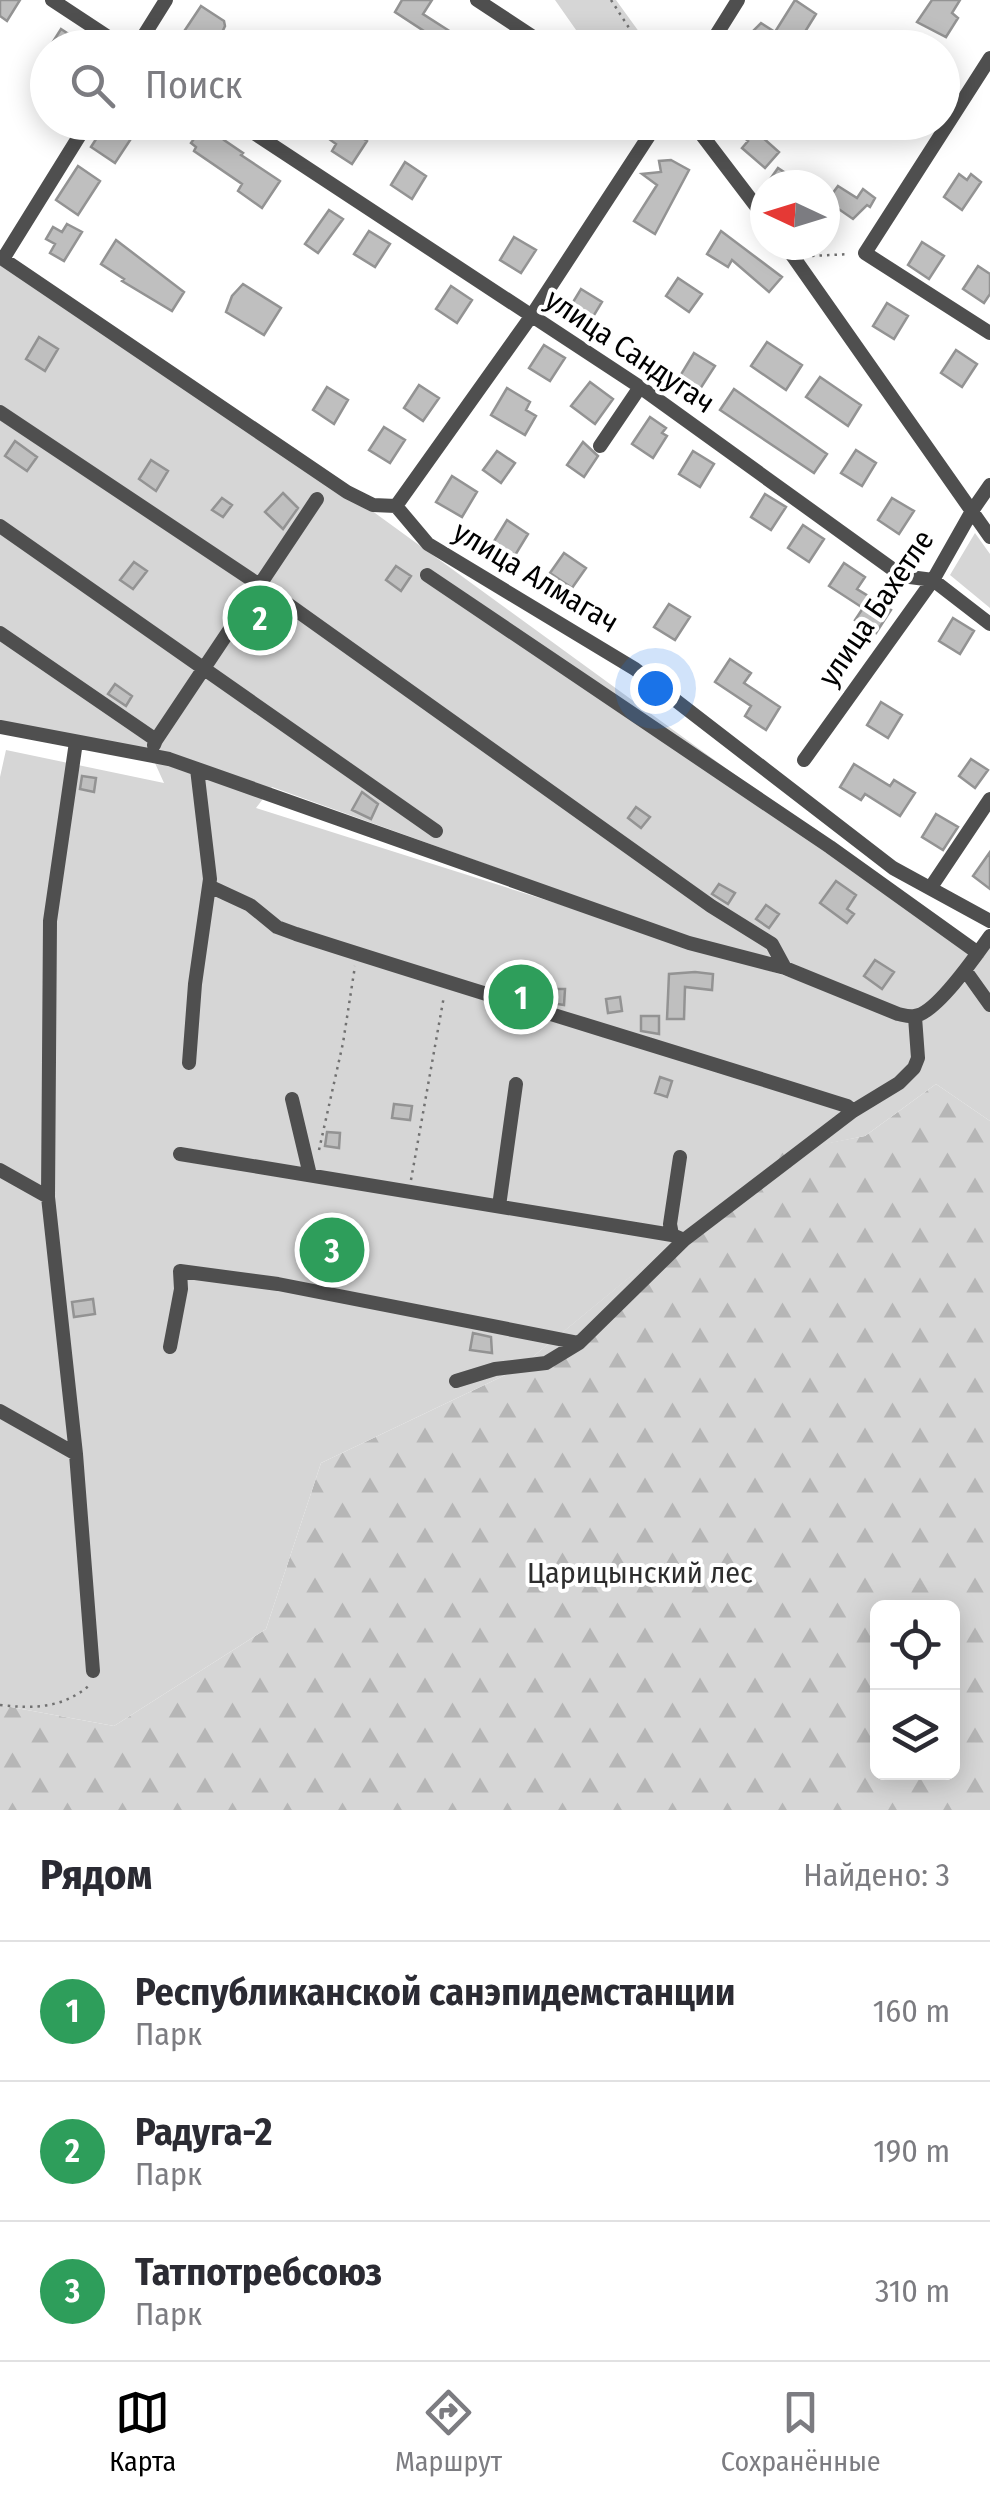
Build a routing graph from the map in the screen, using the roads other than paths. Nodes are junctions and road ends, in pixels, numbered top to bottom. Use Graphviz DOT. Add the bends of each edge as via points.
graph roads {
  1 [pos="52,0"];
  2 [pos="166,0"];
  3 [pos="477,0"];
  4 [pos="738,0"];
  5 [pos="97,30"];
  6 [pos="147,30"];
  7 [pos="523,30"];
  8 [pos="719,30"];
  9 [pos="990,58"];
  10 [pos="960,105"];
  11 [pos="76,140"];
  12 [pos="264,140"];
  13 [pos="646,140"];
  14 [pos="706,140"];
  15 [pos="937,140"];
  16 [pos="750,198"];
  17 [pos="1,258"];
  18 [pos="796,260"];
  19 [pos="530,318"];
  20 [pos="990,333"];
  21 [pos="640,387"];
  22 [pos="0,412"];
  23 [pos="600,446"];
  24 [pos="990,486"];
  25 [pos="317,500"];
  26 [pos="396,506"];
  27 [pos="972,511"];
  28 [pos="0,526"];
  29 [pos="990,537"];
  30 [pos="427,574"];
  31 [pos="933,580"];
  32 [pos="258,585"];
  33 [pos="990,624"];
  34 [pos="0,634"];
  35 [pos="204,671"];
  36 [pos="0,728"];
  37 [pos="156,740"];
  38 [pos="76,742"];
  39 [pos="152,756"];
  40 [pos="804,760"];
  41 [pos="198,768"];
  42 [pos="988,794"];
  43 [pos="436,831"];
  44 [pos="209,886"];
  45 [pos="931,887"];
  46 [pos="990,922"];
  47 [pos="990,936"];
  48 [pos="978,953"];
  49 [pos="786,968"];
  50 [pos="965,970"];
  51 [pos="990,1005"];
  52 [pos="915,1017"];
  53 [pos="189,1063"];
  54 [pos="516,1084"];
  55 [pos="292,1099"];
  56 [pos="854,1111"];
  57 [pos="180,1154"];
  58 [pos="680,1157"];
  59 [pos="0,1170"];
  60 [pos="315,1176"];
  61 [pos="48,1198"];
  62 [pos="499,1206"];
  63 [pos="678,1238"];
  64 [pos="579,1343"];
  65 [pos="170,1346"];
  66 [pos="456,1381"];
  67 [pos="0,1411"];
  68 [pos="76,1454"];
  69 [pos="93,1671"];
  1 -- 5 [label="street"];
  2 -- 6 [label="street"];
  3 -- 7 [label="street"];
  4 -- 8 [label="street"];
  9 -- 10 [label="street"];
  11 -- 17 [label="street"];
  12 -- 19 [label="street, улица Сандугач"];
  13 -- 19 [label="street"];
  14 -- 16 [label="street"];
  15 -- 20 [label="street" via="865,253"];
  17 -- 26 [label="street" via="347,492 373,505"];
  18 -- 27 [label="street"];
  19 -- 21 [label="street, улица Сандугач"];
  19 -- 26 [label="street"];
  21 -- 23 [label="street"];
  21 -- 31 [label="street, улица Сандугач" via="902,576"];
  22 -- 32 [label="street"];
  24 -- 27 [label="street, улица Бахетле"];
  25 -- 32 [label="street"];
  26 -- 45 [label="street, улица Алмагач" via="428,544 635,669 893,868"];
  27 -- 29 [label="street"];
  27 -- 31 [label="street, улица Бахетле"];
  28 -- 35 [label="street"];
  30 -- 48 [label="street"];
  31 -- 33 [label="street, улица Сандугач"];
  31 -- 40 [label="street, улица Бахетле"];
  32 -- 35 [label="street"];
  32 -- 49 [label="street" via="772,944"];
  34 -- 37 [label="street"];
  35 -- 37 [label="street"];
  35 -- 43 [label="street"];
  36 -- 38 [label="street"];
  37 -- 39 [label="street"];
  38 -- 39 [label="street"];
  38 -- 61 [label="street" via="50,921"];
  39 -- 41 [label="street"];
  41 -- 44 [label="street"];
  41 -- 49 [label="street" via="690,944"];
  42 -- 45 [label="street"];
  44 -- 53 [label="street"];
  44 -- 56 [label="street" via="277,927 357,955"];
  45 -- 46 [label="street, улица Алмагач"];
  47 -- 48 [label="street"];
  48 -- 50 [label="street"];
  49 -- 52 [label="street"];
  50 -- 51 [label="street"];
  50 -- 52 [label="street"];
  52 -- 56 [label="street" via="914,1068"];
  54 -- 62 [label="street"];
  55 -- 60 [label="street"];
  56 -- 63 [label="street"];
  57 -- 60 [label="street"];
  58 -- 63 [label="street" via="670,1224"];
  59 -- 61 [label="street"];
  60 -- 62 [label="street"];
  61 -- 68 [label="street"];
  62 -- 63 [label="street"];
  63 -- 64 [label="street"];
  64 -- 65 [label="street" via="278,1284 180,1272"];
  64 -- 66 [label="street" via="546,1363"];
  67 -- 68 [label="street"];
  68 -- 69 [label="street"];
}
